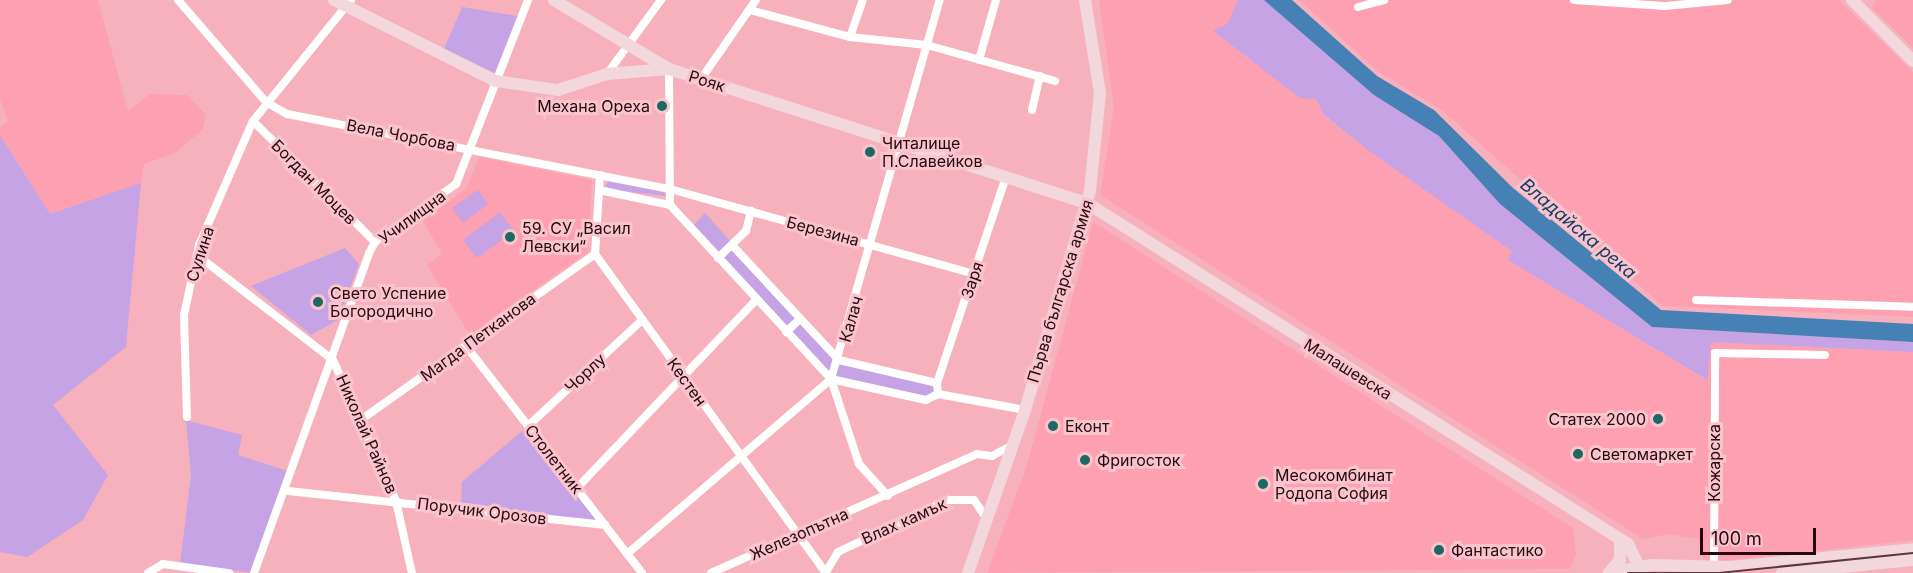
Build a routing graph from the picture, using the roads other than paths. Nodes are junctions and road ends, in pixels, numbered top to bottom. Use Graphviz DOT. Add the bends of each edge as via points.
graph roads {
  1 [pos="178,0"];
  2 [pos="334,0"];
  3 [pos="528,0"];
  4 [pos="554,0"];
  5 [pos="661,0"];
  6 [pos="756,0"];
  7 [pos="863,0"];
  8 [pos="940,0"];
  9 [pos="996,0"];
  10 [pos="1085,0"];
  11 [pos="1384,0"];
  12 [pos="1574,0"];
  13 [pos="1728,0"];
  14 [pos="1852,0"];
  15 [pos="349,4"];
  16 [pos="1359,8"];
  17 [pos="750,10"];
  18 [pos="850,37"];
  19 [pos="630,43"];
  20 [pos="927,45"];
  21 [pos="979,60"];
  22 [pos="1913,61"];
  23 [pos="669,69"];
  24 [pos="607,74"];
  25 [pos="1040,76"];
  26 [pos="701,79"];
  27 [pos="496,81"];
  28 [pos="1055,81"];
  29 [pos="266,102"];
  30 [pos="1032,110"];
  31 [pos="253,121"];
  32 [pos="901,144"];
  33 [pos="471,149"];
  34 [pos="600,175"];
  35 [pos="1006,177"];
  36 [pos="670,189"];
  37 [pos="599,190"];
  38 [pos="1087,203"];
  39 [pos="670,205"];
  40 [pos="751,211"];
  41 [pos="375,242"];
  42 [pos="872,244"];
  43 [pos="732,245"];
  44 [pos="595,254"];
  45 [pos="197,255"];
  46 [pos="718,258"];
  47 [pos="975,274"];
  48 [pos="756,300"];
  49 [pos="1696,300"];
  50 [pos="1913,307"];
  51 [pos="800,319"];
  52 [pos="642,320"];
  53 [pos="786,332"];
  54 [pos="466,345"];
  55 [pos="1825,355"];
  56 [pos="333,360"];
  57 [pos="839,360"];
  58 [pos="683,376"];
  59 [pos="831,379"];
  60 [pos="937,383"];
  61 [pos="938,394"];
  62 [pos="1025,410"];
  63 [pos="187,417"];
  64 [pos="362,419"];
  65 [pos="528,426"];
  66 [pos="1014,445"];
  67 [pos="741,456"];
  68 [pos="992,456"];
  69 [pos="1005,472"];
  70 [pos="576,488"];
  71 [pos="288,490"];
  72 [pos="888,496"];
  73 [pos="396,501"];
  74 [pos="987,519"];
  75 [pos="605,525"];
  76 [pos="799,534"];
  77 [pos="1610,534"];
  78 [pos="1620,543"];
  79 [pos="1633,549"];
  80 [pos="1913,549"];
  81 [pos="627,554"];
  82 [pos="1913,560"];
  83 [pos="1669,566"];
  84 [pos="1839,566"];
  85 [pos="1637,570"];
  86 [pos="1714,571"];
  87 [pos="148,573"];
  88 [pos="229,573"];
  89 [pos="254,573"];
  90 [pos="412,573"];
  91 [pos="642,573"];
  92 [pos="711,573"];
  93 [pos="826,573"];
  94 [pos="968,573"];
  95 [pos="1609,573"];
  96 [pos="1782,573"];
  1 -- 29 [label="street, Вела Чорбова"];
  2 -- 15 [label="street, Рояк"];
  3 -- 27 [label="street, Училищна"];
  4 -- 19 [label="street"];
  5 -- 19 [label="street"];
  6 -- 17 [label="street"];
  7 -- 18 [label="street"];
  8 -- 20 [label="street, Калач"];
  9 -- 21 [label="street"];
  10 -- 38 [label="street, Първа българска армия" via="1100,93"];
  11 -- 16 [label="street"];
  12 -- 13 [label="street" via="1665,6"];
  14 -- 22 [label="street"];
  15 -- 27 [label="street, Рояк"];
  15 -- 29 [label="street, Сулина"];
  17 -- 18 [label="street"];
  17 -- 26 [label="street"];
  18 -- 20 [label="street"];
  19 -- 23 [label="street"];
  19 -- 24 [label="street"];
  20 -- 21 [label="street"];
  20 -- 32 [label="street, Калач"];
  21 -- 25 [label="street"];
  23 -- 24 [label="street, Рояк"];
  23 -- 26 [label="street, Рояк"];
  23 -- 36 [label="street"];
  24 -- 27 [label="street, Рояк" via="542,91"];
  25 -- 28 [label="street"];
  25 -- 30 [label="street"];
  26 -- 32 [label="street, Рояк"];
  27 -- 33 [label="street, Училищна"];
  29 -- 31 [label="street, Сулина"];
  29 -- 33 [label="street, Вела Чорбова" via="287,114"];
  31 -- 41 [label="street, Богдан Моцев"];
  31 -- 45 [label="street, Сулина"];
  32 -- 35 [label="street, Рояк"];
  32 -- 42 [label="street, Калач"];
  33 -- 34 [label="street, Вела Чорбова"];
  33 -- 41 [label="street, Училищна" via="456,184"];
  34 -- 36 [label="street, Вела Чорбова"];
  34 -- 37 [label="street"];
  35 -- 38 [label="street, Рояк"];
  35 -- 47 [label="street, Заря"];
  36 -- 39 [label="street"];
  36 -- 40 [label="street, Березина"];
  37 -- 39 [label="street"];
  37 -- 44 [label="street"];
  38 -- 62 [label="street, Първа българска армия"];
  38 -- 77 [label="street, Малашевска"];
  39 -- 46 [label="street"];
  40 -- 42 [label="street, Березина"];
  40 -- 43 [label="street" via="746,231"];
  41 -- 56 [label="street, Училищна"];
  42 -- 47 [label="street, Березина"];
  42 -- 57 [label="street, Калач"];
  43 -- 46 [label="street"];
  43 -- 51 [label="street"];
  44 -- 52 [label="street, Кестен"];
  44 -- 54 [label="street, Магда Петканова"];
  45 -- 56 [label="street, Николай Райнов"];
  45 -- 63 [label="street, Сулина" via="184,315"];
  46 -- 48 [label="street"];
  47 -- 60 [label="street, Заря"];
  48 -- 53 [label="street"];
  48 -- 58 [label="street"];
  49 -- 50 [label="street"];
  51 -- 53 [label="street"];
  51 -- 57 [label="street"];
  52 -- 58 [label="street, Кестен"];
  52 -- 65 [label="street, Чорлу"];
  53 -- 59 [label="street"];
  54 -- 64 [label="street, Магда Петканова"];
  54 -- 65 [label="street, Столетник"];
  55 -- 86 [label="street, Кожарска" via="1715,353"];
  56 -- 64 [label="street, Николай Райнов"];
  56 -- 71 [label="street, Училищна"];
  57 -- 59 [label="street, Калач"];
  57 -- 60 [label="street"];
  58 -- 67 [label="street, Кестен"];
  58 -- 70 [label="street"];
  59 -- 61 [label="street" via="926,400"];
  59 -- 67 [label="street, Калач"];
  59 -- 72 [label="street" via="859,464"];
  60 -- 61 [label="street"];
  61 -- 62 [label="street"];
  62 -- 66 [label="street, Първа българска армия"];
  64 -- 73 [label="street, Николай Райнов"];
  65 -- 70 [label="street, Столетник"];
  66 -- 68 [label="street, Влах камък"];
  66 -- 69 [label="street, Първа българска армия"];
  67 -- 76 [label="street, Кестен"];
  67 -- 81 [label="street, Калач"];
  68 -- 69 [label="street"];
  68 -- 72 [label="street, Влах камък" via="977,454"];
  69 -- 74 [label="street, Първа българска армия"];
  70 -- 75 [label="street, Столетник"];
  71 -- 73 [label="street, Поручик Орозов"];
  71 -- 89 [label="street, Училищна"];
  72 -- 76 [label="street, Железопътна"];
  73 -- 75 [label="street, Поручик Орозов"];
  73 -- 90 [label="street, Николай Райнов"];
  74 -- 93 [label="street, Влах камък" via="974,500 948,500 838,552"];
  74 -- 94 [label="street, Първа българска армия"];
  75 -- 81 [label="street, Столетник"];
  76 -- 92 [label="street, Железопътна"];
  76 -- 93 [label="street, Кестен"];
  77 -- 78 [label="street, Малашевска"];
  77 -- 79 [label="street, Малашевска"];
  78 -- 85 [label="street, Малашевска"];
  78 -- 95 [label="street" via="1620,560"];
  79 -- 83 [label="street, Малашевска"];
  79 -- 85 [label="street"];
  80 -- 84 [label="street"];
  81 -- 91 [label="street, Столетник"];
  82 -- 84 [label="street"];
  83 -- 85 [label="street"];
  83 -- 86 [label="street"];
  84 -- 86 [label="street"];
  84 -- 96 [label="street"];
  85 -- 95 [label="street"];
  87 -- 88 [label="street" via="163,564"];
}
